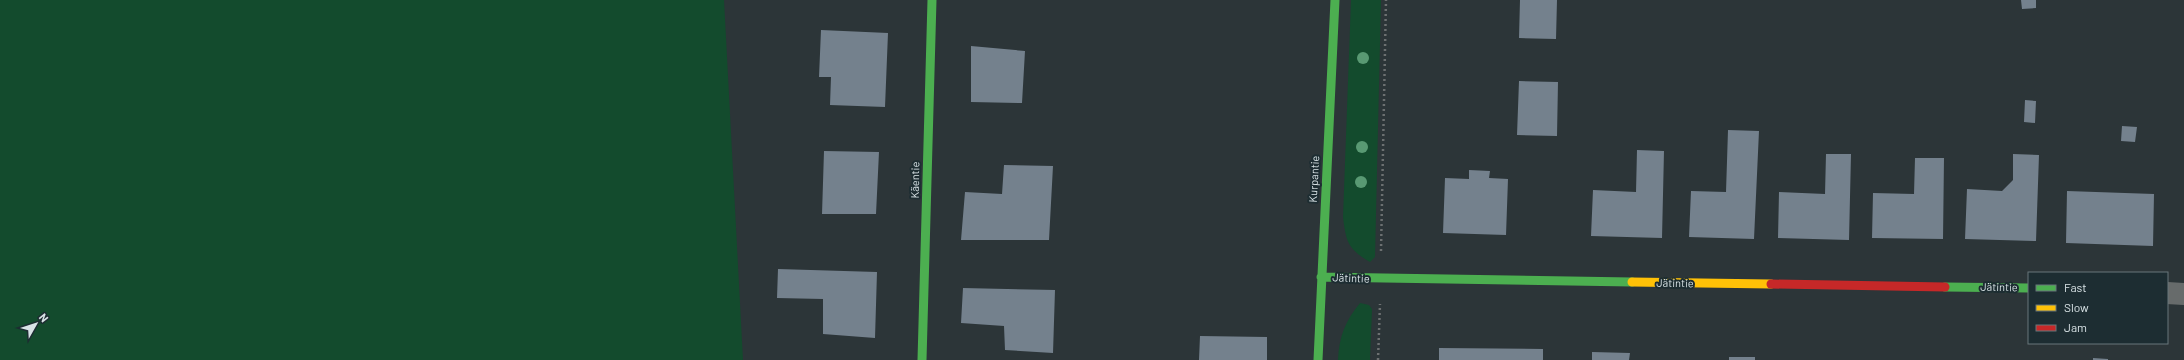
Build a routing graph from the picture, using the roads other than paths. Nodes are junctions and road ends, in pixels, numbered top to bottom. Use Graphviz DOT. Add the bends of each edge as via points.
graph roads {
  1 [pos="932,0"];
  2 [pos="1335,0"];
  3 [pos="1321,277"];
  4 [pos="2028,288"];
  5 [pos="2168,293"];
  6 [pos="2184,294"];
  7 [pos="922,360"];
  8 [pos="1318,360"];
  1 -- 7 [label="street, Käentie"];
  2 -- 3 [label="street, Kurpantie"];
  3 -- 4 [label="street, Jätintie"];
  3 -- 8 [label="street, Kurpantie"];
  5 -- 6 [label="street"];
}
